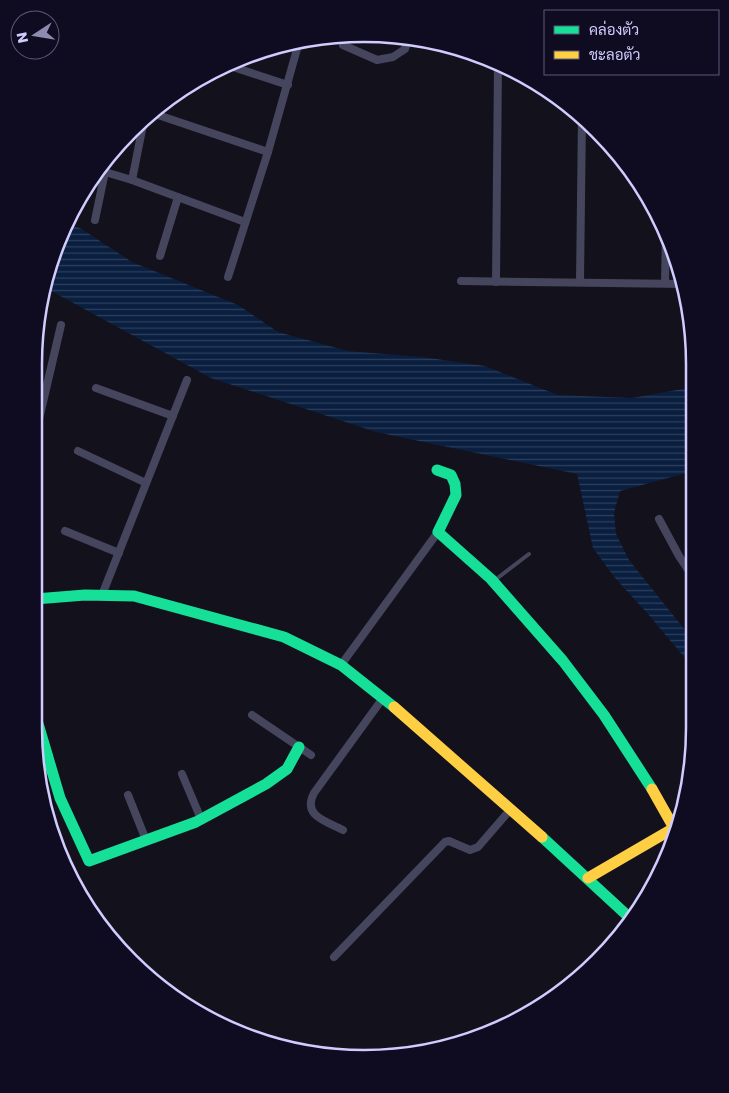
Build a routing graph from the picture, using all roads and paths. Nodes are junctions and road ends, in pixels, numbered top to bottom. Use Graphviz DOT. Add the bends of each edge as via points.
graph roads {
  1 [pos="343,45"];
  2 [pos="406,45"];
  3 [pos="297,50"];
  4 [pos="238,69"];
  5 [pos="498,72"];
  6 [pos="288,85"];
  7 [pos="160,116"];
  8 [pos="582,127"];
  9 [pos="142,132"];
  10 [pos="268,152"];
  11 [pos="106,172"];
  12 [pos="106,173"];
  13 [pos="132,180"];
  14 [pos="178,197"];
  15 [pos="95,220"];
  16 [pos="245,222"];
  17 [pos="666,251"];
  18 [pos="160,256"];
  19 [pos="228,277"];
  20 [pos="461,281"];
  21 [pos="496,282"];
  22 [pos="580,282"];
  23 [pos="665,283"];
  24 [pos="676,284"];
  25 [pos="61,325"];
  26 [pos="187,380"];
  27 [pos="96,388"];
  28 [pos="42,406"];
  29 [pos="173,416"];
  30 [pos="78,451"];
  31 [pos="437,470"];
  32 [pos="146,483"];
  33 [pos="659,519"];
  34 [pos="65,530"];
  35 [pos="438,532"];
  36 [pos="119,553"];
  37 [pos="528,554"];
  38 [pos="686,566"];
  39 [pos="494,582"];
  40 [pos="102,596"];
  41 [pos="42,599"];
  42 [pos="341,665"];
  43 [pos="383,698"];
  44 [pos="252,715"];
  45 [pos="299,747"];
  46 [pos="311,755"];
  47 [pos="46,770"];
  48 [pos="182,774"];
  49 [pos="128,795"];
  50 [pos="510,810"];
  51 [pos="201,819"];
  52 [pos="672,824"];
  53 [pos="343,830"];
  54 [pos="669,831"];
  55 [pos="146,840"];
  56 [pos="588,878"];
  57 [pos="626,915"];
  58 [pos="334,957"];
  1 -- 2 [label="street" via="377,60 393,57"];
  3 -- 6 [label="street"];
  4 -- 6 [label="street"];
  5 -- 21 [label="street"];
  6 -- 10 [label="street"];
  7 -- 10 [label="street"];
  8 -- 22 [label="street"];
  9 -- 13 [label="street"];
  10 -- 16 [label="street"];
  11 -- 13 [label="street"];
  12 -- 15 [label="street"];
  13 -- 14 [label="street"];
  14 -- 16 [label="street"];
  14 -- 18 [label="street"];
  16 -- 19 [label="street"];
  17 -- 23 [label="street"];
  20 -- 21 [label="street"];
  21 -- 22 [label="street"];
  22 -- 23 [label="street"];
  23 -- 24 [label="street"];
  25 -- 28 [label="street"];
  26 -- 29 [label="street"];
  27 -- 29 [label="street"];
  29 -- 32 [label="street"];
  30 -- 32 [label="street"];
  31 -- 35 [label="street" via="451,475 456,495"];
  32 -- 36 [label="street"];
  33 -- 38 [label="street"];
  34 -- 36 [label="street"];
  35 -- 39 [label="street"];
  35 -- 42 [label="street"];
  36 -- 40 [label="street"];
  37 -- 39 [label="lane"];
  39 -- 52 [label="street" via="548,641 586,690"];
  40 -- 41 [label="street"];
  40 -- 42 [label="street" via="134,596 214,616 284,637"];
  42 -- 43 [label="street"];
  43 -- 50 [label="street"];
  43 -- 53 [label="street" via="309,802 315,815"];
  44 -- 45 [label="street"];
  45 -- 46 [label="street"];
  45 -- 51 [label="street" via="287,769"];
  47 -- 55 [label="street" via="89,861"];
  48 -- 51 [label="street"];
  49 -- 55 [label="street"];
  50 -- 56 [label="street"];
  50 -- 58 [label="street" via="478,847 470,850 445,842"];
  51 -- 55 [label="street"];
  54 -- 56 [label="street"];
  56 -- 57 [label="street"];
}
